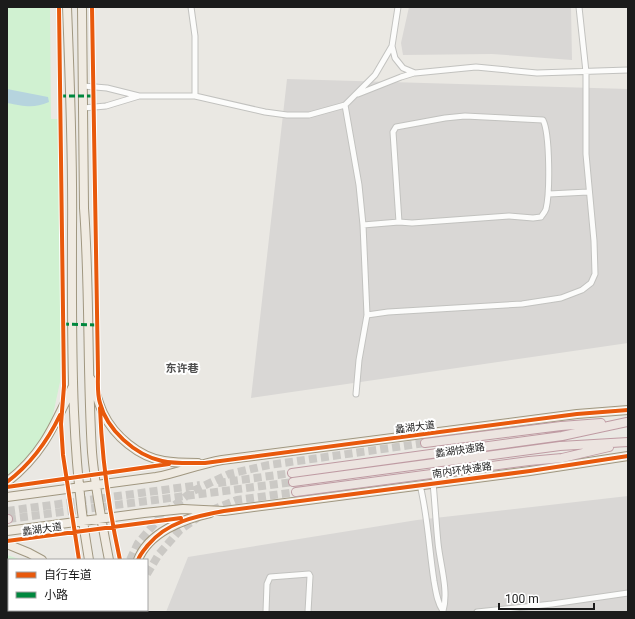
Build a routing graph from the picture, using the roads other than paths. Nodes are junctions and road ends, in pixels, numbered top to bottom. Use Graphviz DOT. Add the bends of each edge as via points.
graph roads {
  1 [pos="67,7"];
  2 [pos="82,7"];
  3 [pos="191,7"];
  4 [pos="398,7"];
  5 [pos="579,7"];
  6 [pos="392,46"];
  7 [pos="628,70"];
  8 [pos="586,72"];
  9 [pos="415,73"];
  10 [pos="83,86"];
  11 [pos="356,95"];
  12 [pos="139,96"];
  13 [pos="195,96"];
  14 [pos="345,105"];
  15 [pos="83,108"];
  16 [pos="588,192"];
  17 [pos="548,194"];
  18 [pos="399,222"];
  19 [pos="363,226"];
  20 [pos="367,314"];
  21 [pos="89,372"];
  22 [pos="74,385"];
  23 [pos="356,394"];
  24 [pos="628,410"];
  25 [pos="628,422"];
  26 [pos="628,442"];
  27 [pos="425,443"];
  28 [pos="628,456"];
  29 [pos="205,463"];
  30 [pos="292,473"];
  31 [pos="7,482"];
  32 [pos="293,482"];
  33 [pos="433,483"];
  34 [pos="96,484"];
  35 [pos="420,485"];
  36 [pos="80,486"];
  37 [pos="296,492"];
  38 [pos="7,497"];
  39 [pos="224,510"];
  40 [pos="101,518"];
  41 [pos="83,520"];
  42 [pos="7,531"];
  43 [pos="7,544"];
  44 [pos="40,559"];
  45 [pos="89,559"];
  46 [pos="108,559"];
  47 [pos="138,559"];
  48 [pos="628,593"];
  49 [pos="266,612"];
  50 [pos="308,612"];
  51 [pos="444,612"];
  52 [pos="477,612"];
  1 -- 22 [label="main road"];
  2 -- 10 [label="main road"];
  3 -- 13 [label="street" via="195,36"];
  4 -- 6 [label="street"];
  5 -- 8 [label="street"];
  6 -- 9 [label="street" via="395,58 403,68"];
  6 -- 11 [label="street" via="375,75"];
  7 -- 8 [label="street"];
  8 -- 9 [label="street" via="537,73 476,67"];
  8 -- 16 [label="street" via="586,154 590,187"];
  9 -- 11 [label="street"];
  10 -- 12 [label="street" via="106,88"];
  10 -- 15 [label="main road"];
  11 -- 14 [label="street"];
  12 -- 13 [label="street"];
  12 -- 15 [label="street" via="106,106"];
  13 -- 14 [label="street" via="287,115 309,115"];
  14 -- 19 [label="street"];
  15 -- 21 [label="main road"];
  16 -- 17 [label="street"];
  16 -- 20 [label="street" via="595,274 591,283 582,290 561,298 522,304"];
  17 -- 18 [label="street" via="546,210 541,216 532,218 509,216"];
  17 -- 18 [label="street" via="547,139 543,120 465,116 400,126 393,132"];
  18 -- 19 [label="street"];
  19 -- 20 [label="street"];
  20 -- 23 [label="street"];
  21 -- 29 [label="main road" via="104,413 119,435 134,448 163,461"];
  21 -- 34 [label="main road" via="92,453"];
  22 -- 31 [label="main road" via="48,438 36,455"];
  22 -- 36 [label="main road"];
  24 -- 29 [label="main road, 蠡湖大道" via="577,414"];
  25 -- 27 [label="highway" via="561,426"];
  25 -- 30 [label="highway, 蠡湖快速路" via="562,436"];
  26 -- 32 [label="highway, 蠡湖快速路" via="560,446"];
  26 -- 37 [label="highway, 南内环快速路" via="562,458"];
  28 -- 33 [label="main road, 蠡湖大道"];
  29 -- 34 [label="main road, 蠡湖大道" via="172,474"];
  33 -- 35 [label="main road, 蠡湖大道"];
  33 -- 51 [label="street"];
  34 -- 36 [label="main road, 蠡湖大道"];
  34 -- 40 [label="main road"];
  35 -- 39 [label="main road, 蠡湖大道"];
  35 -- 51 [label="street" via="432,569 439,605"];
  36 -- 38 [label="main road, 蠡湖大道"];
  36 -- 41 [label="main road"];
  39 -- 40 [label="main road, 蠡湖大道" via="184,509"];
  39 -- 47 [label="main road" via="175,524 155,536"];
  40 -- 41 [label="main road, 蠡湖大道"];
  40 -- 46 [label="main road"];
  41 -- 42 [label="main road, 蠡湖大道"];
  41 -- 45 [label="main road"];
  43 -- 44 [label="main road"];
  48 -- 52 [label="street"];
  49 -- 50 [label="street" via="270,577 309,574"];
}
